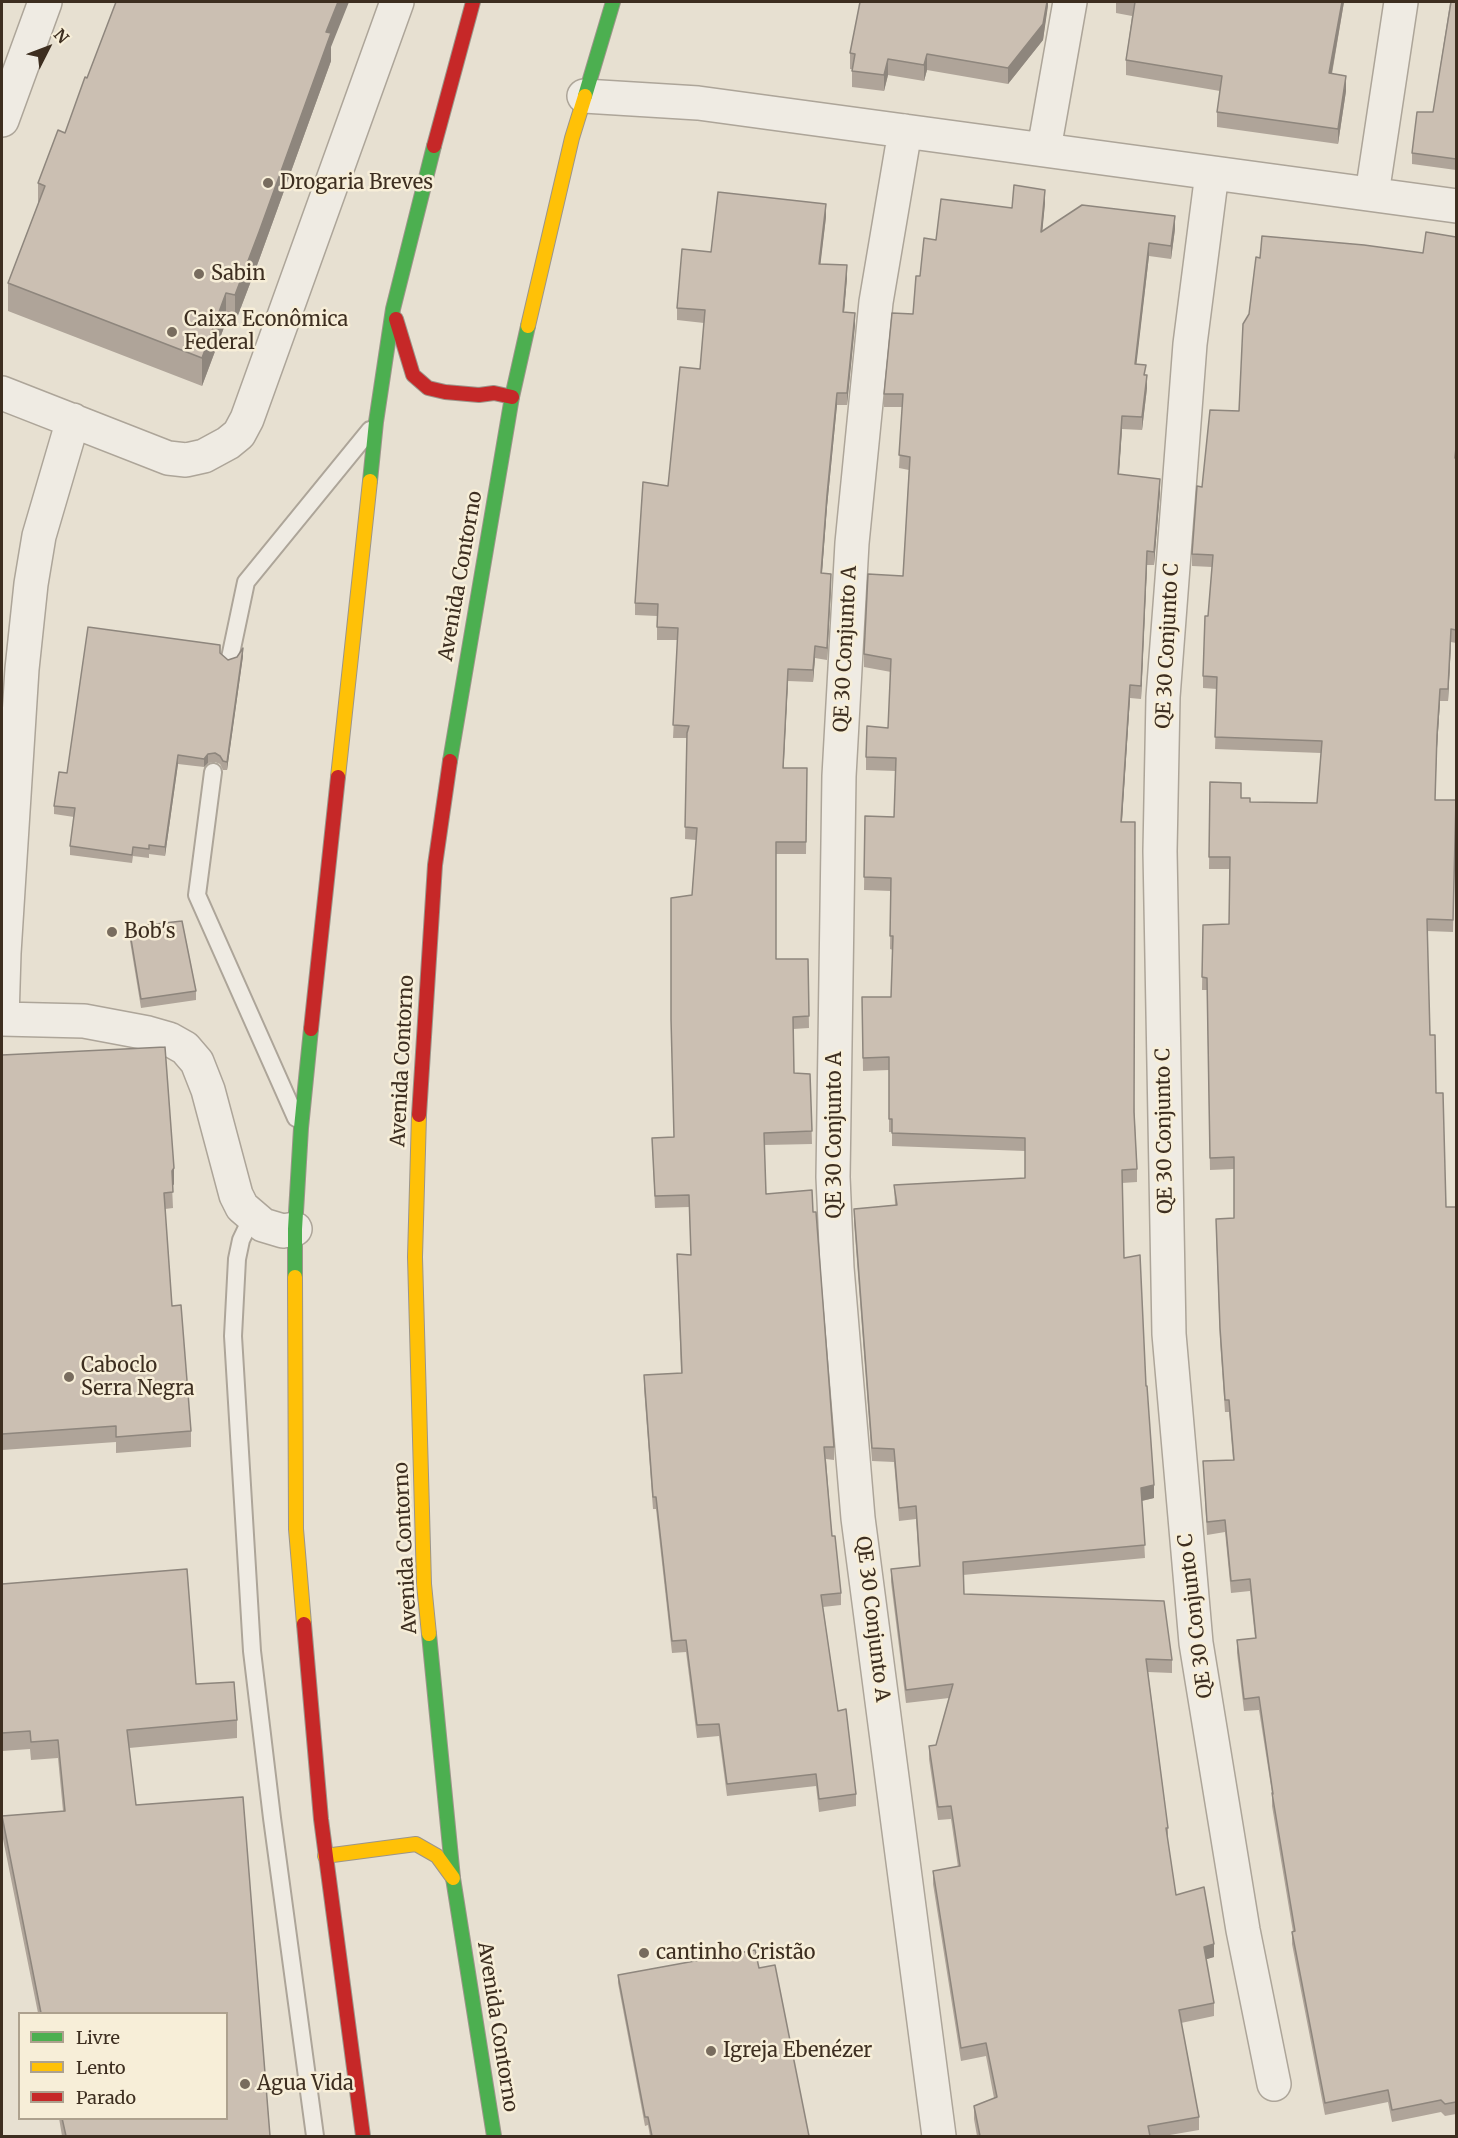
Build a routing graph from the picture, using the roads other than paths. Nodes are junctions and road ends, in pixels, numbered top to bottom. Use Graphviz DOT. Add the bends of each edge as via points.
graph roads {
  1 [pos="45,2"];
  2 [pos="397,2"];
  3 [pos="473,2"];
  4 [pos="613,2"];
  5 [pos="1070,2"];
  6 [pos="1401,2"];
  7 [pos="584,96"];
  8 [pos="2,120"];
  9 [pos="905,131"];
  10 [pos="1044,149"];
  11 [pos="1212,173"];
  12 [pos="1372,194"];
  13 [pos="1456,206"];
  14 [pos="393,309"];
  15 [pos="2,393"];
  16 [pos="512,397"];
  17 [pos="73,420"];
  18 [pos="376,422"];
  19 [pos="230,658"];
  20 [pos="213,772"];
  21 [pos="2,1019"];
  22 [pos="301,1128"];
  23 [pos="252,1217"];
  24 [pos="295,1229"];
  25 [pos="325,1856"];
  26 [pos="453,1878"];
  27 [pos="1274,2084"];
  28 [pos="315,2136"];
  29 [pos="363,2136"];
  30 [pos="494,2136"];
  31 [pos="939,2136"];
  1 -- 8 [label="street"];
  2 -- 17 [label="street" via="239,434 204,456 186,460 141,449"];
  3 -- 14 [label="main road"];
  4 -- 7 [label="main road, Avenida Contorno"];
  5 -- 10 [label="street"];
  6 -- 12 [label="street"];
  7 -- 9 [label="street" via="698,103"];
  7 -- 16 [label="main road, Avenida Contorno"];
  9 -- 10 [label="street"];
  9 -- 31 [label="street, QE 30 Conjunto A" via="876,302 852,543 839,776 833,1177 858,1518"];
  10 -- 11 [label="street"];
  11 -- 12 [label="street"];
  11 -- 27 [label="street, QE 30 Conjunto C" via="1190,344 1163,697 1160,851 1169,1334 1196,1643 1243,1930"];
  12 -- 13 [label="street"];
  14 -- 16 [label="main road" via="413,375 428,388"];
  14 -- 18 [label="main road"];
  15 -- 17 [label="street"];
  16 -- 26 [label="main road, Avenida Contorno" via="456,716 435,865 418,1129 415,1257 424,1584"];
  17 -- 21 [label="street" via="39,536 31,585 22,669"];
  18 -- 19 [label="lane" via="246,582"];
  18 -- 22 [label="main road"];
  20 -- 22 [label="lane" via="197,895"];
  21 -- 23 [label="street" via="84,1021 170,1039 185,1048 197,1062 208,1090 236,1195"];
  22 -- 24 [label="main road"];
  23 -- 24 [label="street" via="283,1231"];
  23 -- 28 [label="lane" via="237,1259 233,1336 252,1651"];
  24 -- 25 [label="main road" via="296,1529"];
  25 -- 26 [label="main road" via="416,1844 437,1856"];
  25 -- 29 [label="main road"];
  26 -- 30 [label="main road, Avenida Contorno"];
}
